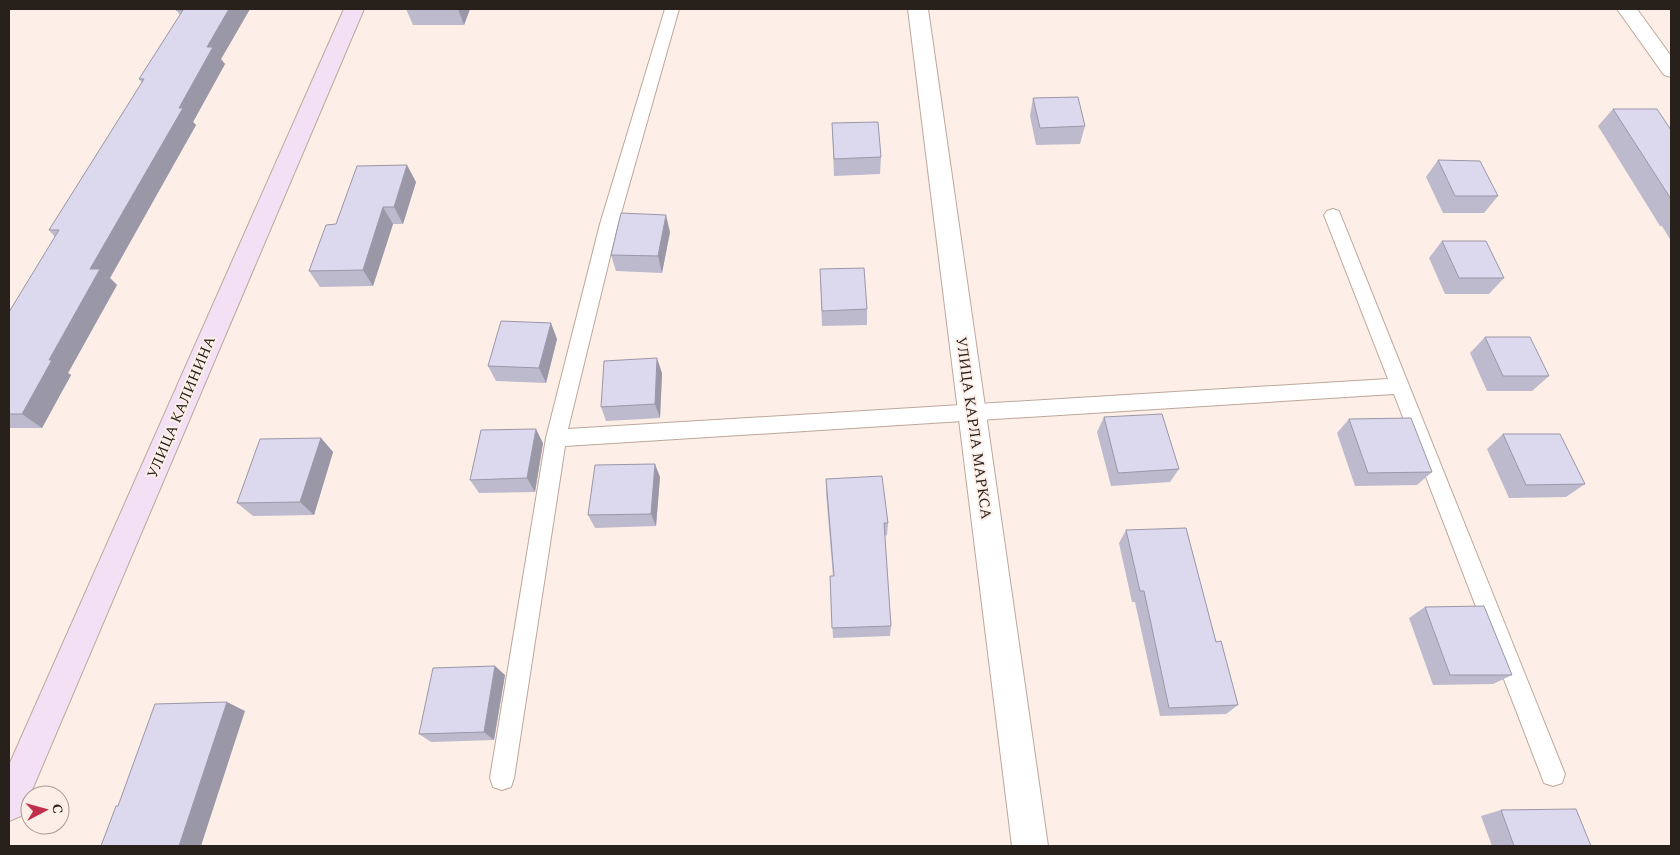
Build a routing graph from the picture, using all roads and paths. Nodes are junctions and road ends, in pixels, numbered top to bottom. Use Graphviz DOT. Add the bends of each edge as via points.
graph roads {
  1 [pos="354,9"];
  2 [pos="672,9"];
  3 [pos="918,9"];
  4 [pos="1628,9"];
  5 [pos="1671,70"];
  6 [pos="1333,215"];
  7 [pos="1399,386"];
  8 [pos="972,414"];
  9 [pos="556,438"];
  10 [pos="1553,774"];
  11 [pos="502,778"];
  12 [pos="9,804"];
  13 [pos="1030,846"];
  1 -- 12 [label="main road, УЛИЦА КАЛИНИНА"];
  2 -- 9 [label="lane" via="609,224"];
  3 -- 8 [label="street, УЛИЦА КАРЛА МАРКСА"];
  4 -- 5 [label="street"];
  6 -- 7 [label="lane"];
  7 -- 8 [label="lane"];
  7 -- 10 [label="lane"];
  8 -- 9 [label="lane"];
  8 -- 13 [label="street, УЛИЦА КАРЛА МАРКСА"];
  9 -- 11 [label="lane"];
}
